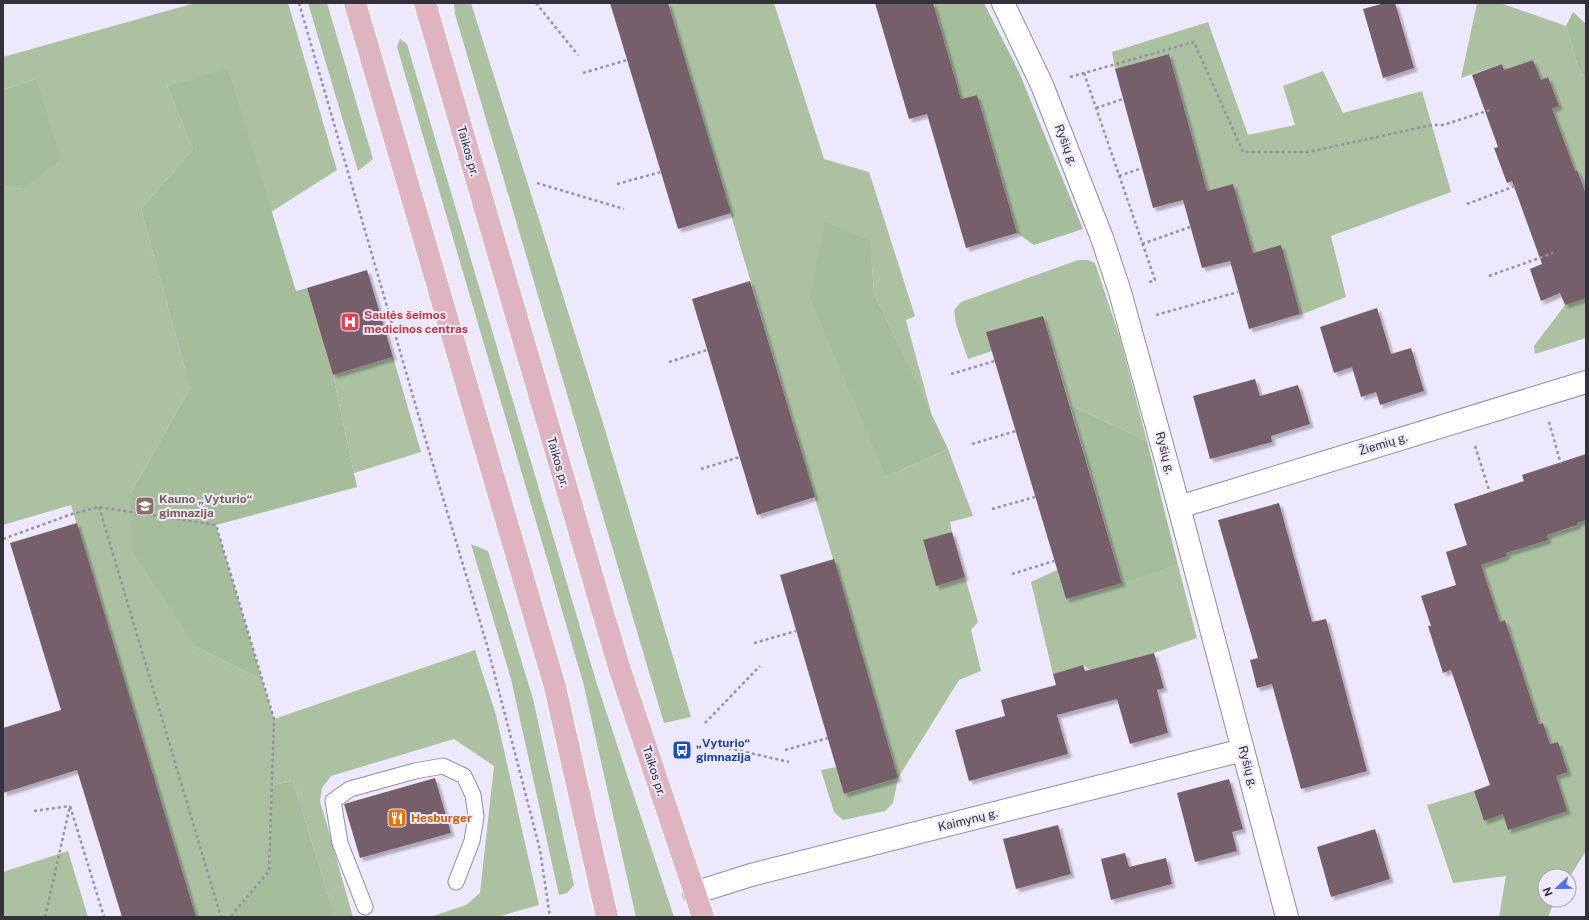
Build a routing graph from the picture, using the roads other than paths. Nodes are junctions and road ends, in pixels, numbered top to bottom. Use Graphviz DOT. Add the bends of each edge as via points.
graph roads {
  1 [pos="355,3"];
  2 [pos="425,3"];
  3 [pos="1003,3"];
  4 [pos="1586,382"];
  5 [pos="1179,508"];
  6 [pos="1243,750"];
  7 [pos="456,882"];
  8 [pos="694,893"];
  9 [pos="365,907"];
  10 [pos="607,917"];
  11 [pos="703,917"];
  12 [pos="1287,917"];
  1 -- 10 [label="main road" via="555,687"];
  2 -- 8 [label="main road, Taikos pr." via="603,613"];
  3 -- 5 [label="street, Ryšių g." via="1042,85 1102,238 1120,292"];
  4 -- 5 [label="street, Žiemių g."];
  5 -- 6 [label="street, Ryšių g."];
  6 -- 8 [label="street, Kaimynų g." via="759,873"];
  6 -- 12 [label="street, Ryšių g."];
  7 -- 9 [label="lane" via="472,841 476,816 473,795 464,776 443,766 415,771 350,789 333,801 340,843"];
  8 -- 11 [label="main road, Taikos pr."];
}
